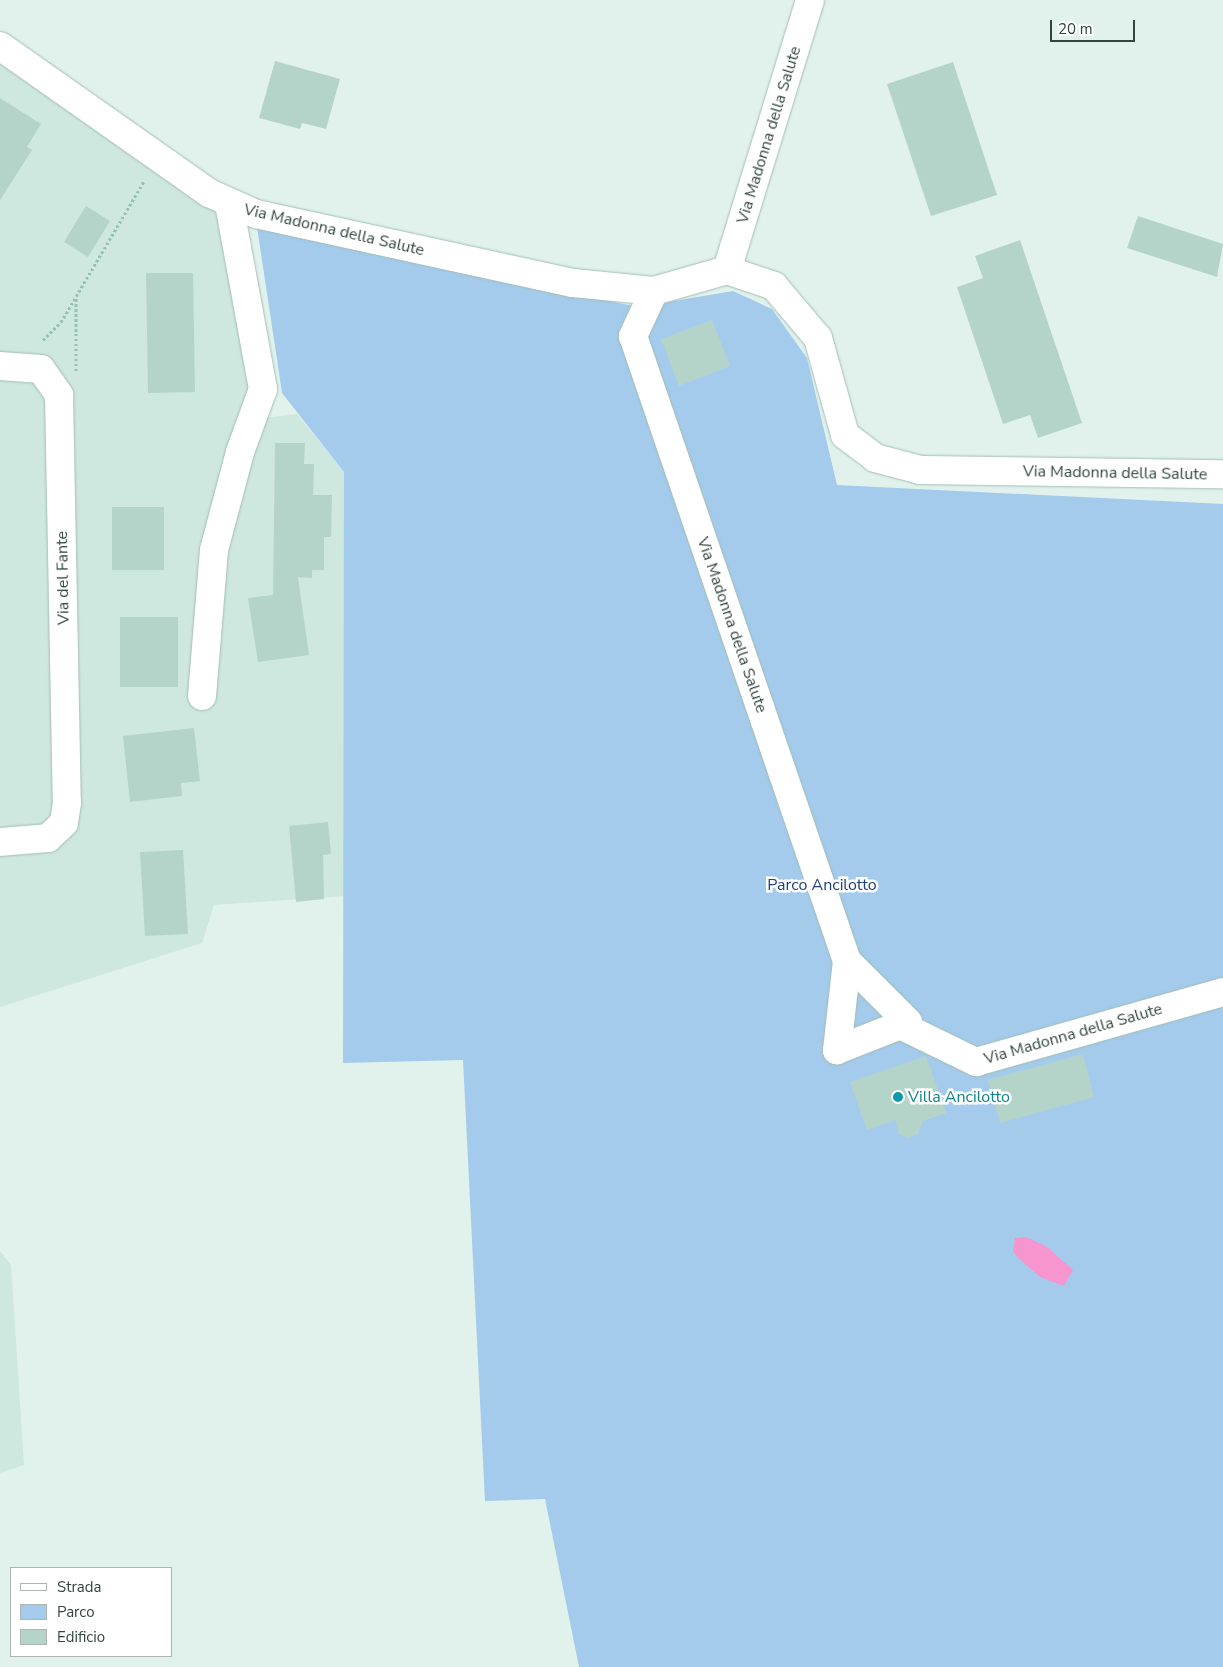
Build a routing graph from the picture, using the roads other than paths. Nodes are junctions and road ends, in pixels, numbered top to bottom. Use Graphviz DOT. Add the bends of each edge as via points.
graph roads {
  1 [pos="810,0"];
  2 [pos="0,46"];
  3 [pos="229,204"];
  4 [pos="727,270"];
  5 [pos="654,291"];
  6 [pos="0,366"];
  7 [pos="1223,474"];
  8 [pos="202,696"];
  9 [pos="0,842"];
  10 [pos="847,961"];
  11 [pos="1223,992"];
  12 [pos="900,1025"];
  1 -- 4 [label="street, Via Madonna della Salute"];
  2 -- 3 [label="street, Via Madonna della Salute"];
  3 -- 5 [label="street, Via Madonna della Salute" via="256,214 573,283"];
  3 -- 8 [label="street" via="263,390 240,452 214,550"];
  4 -- 5 [label="street, Via Madonna della Salute"];
  4 -- 7 [label="street, Via Madonna della Salute" via="774,286 818,338 845,435 875,458 920,470"];
  5 -- 10 [label="street, Via Madonna della Salute" via="633,336"];
  6 -- 9 [label="street, Via del Fante" via="41,369 54,383 59,395 67,803 64,823 56,832 37,842"];
  10 -- 12 [label="street, Via Madonna della Salute" via="908,1022"];
  10 -- 12 [label="street, Via Madonna della Salute" via="837,1050"];
  11 -- 12 [label="street, Via Madonna della Salute" via="976,1062"];
}
